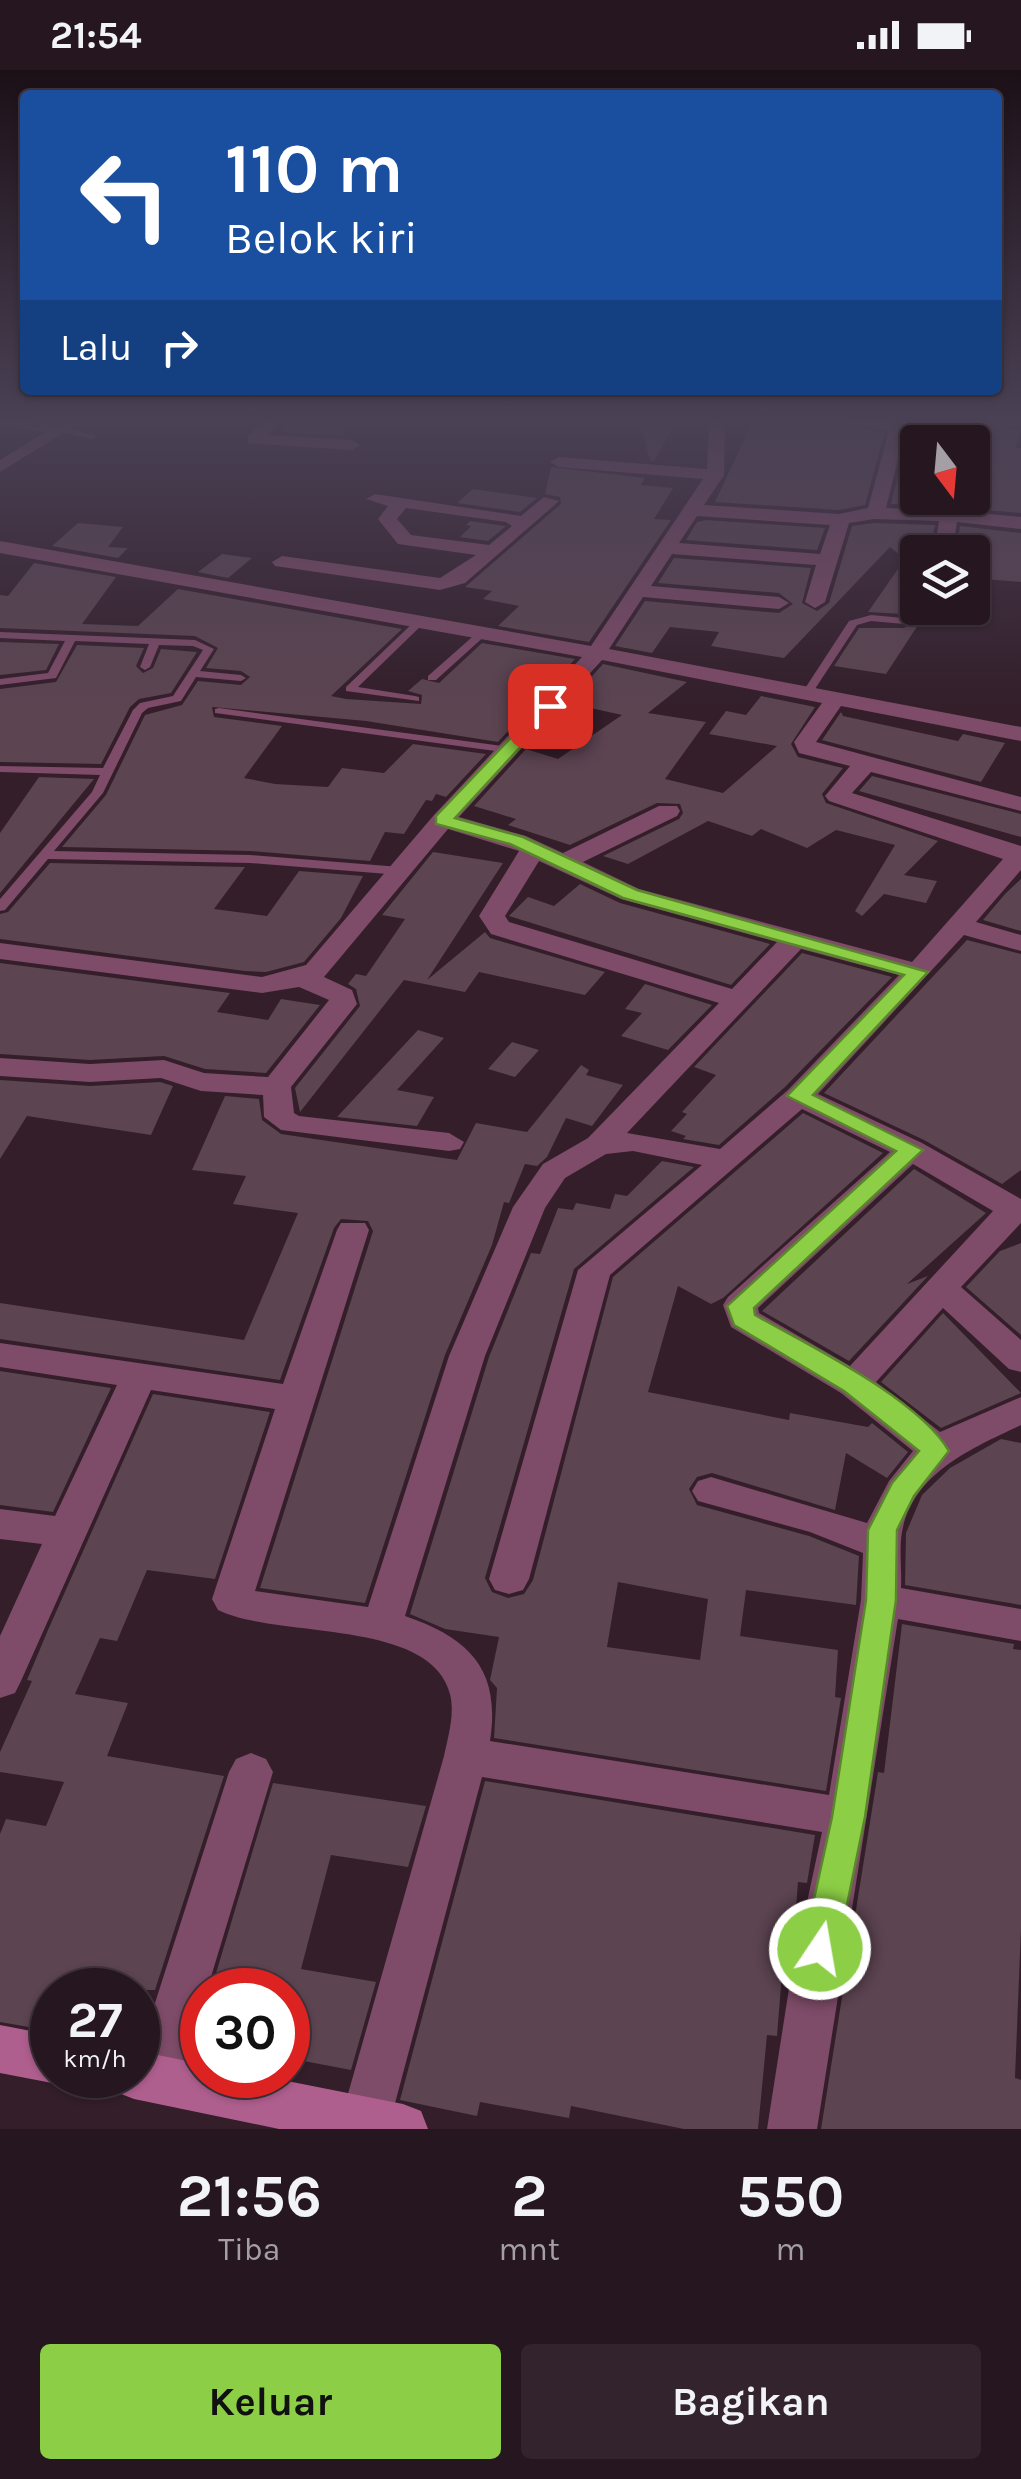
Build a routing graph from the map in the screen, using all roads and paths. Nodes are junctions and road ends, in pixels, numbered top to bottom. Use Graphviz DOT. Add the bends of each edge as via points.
graph roads {
  1 [pos="390,516"];
  2 [pos="486,516"];
  3 [pos="532,516"];
  4 [pos="688,516"];
  5 [pos="783,516"];
  6 [pos="861,516"];
  7 [pos="920,516"];
  8 [pos="948,518"];
  9 [pos="841,520"];
  10 [pos="525,522"];
  11 [pos="1021,522"];
  12 [pos="946,535"];
  13 [pos="405,540"];
  14 [pos="665,548"];
  15 [pos="0,549"];
  16 [pos="492,551"];
  17 [pos="823,560"];
  18 [pos="282,562"];
  19 [pos="360,573"];
  20 [pos="637,591"];
  21 [pos="323,601"];
  22 [pos="815,602"];
  23 [pos="780,603"];
  24 [pos="421,621"];
  25 [pos="900,621"];
  26 [pos="483,633"];
  27 [pos="0,635"];
  28 [pos="72,638"];
  29 [pos="156,641"];
  30 [pos="595,654"];
  31 [pos="145,667"];
  32 [pos="196,674"];
  33 [pos="241,678"];
  34 [pos="432,678"];
  35 [pos="0,682"];
  36 [pos="808,693"];
  37 [pos="836,698"];
  38 [pos="415,699"];
  39 [pos="219,711"];
  40 [pos="1021,734"];
  41 [pos="510,750"];
  42 [pos="864,765"];
  43 [pos="0,769"];
  44 [pos="110,772"];
  45 [pos="1021,804"];
  46 [pos="668,811"];
  47 [pos="443,820"];
  48 [pos="533,849"];
  49 [pos="45,854"];
  50 [pos="562,863"];
  51 [pos="1016,865"];
  52 [pos="400,871"];
  53 [pos="0,907"];
  54 [pos="958,925"];
  55 [pos="794,940"];
  56 [pos="1021,943"];
  57 [pos="0,951"];
  58 [pos="918,972"];
  59 [pos="303,978"];
  60 [pos="740,1000"];
  61 [pos="0,1068"];
  62 [pos="276,1086"];
  63 [pos="799,1096"];
  64 [pos="449,1142"];
  65 [pos="599,1145"];
  66 [pos="912,1150"];
  67 [pos="727,1160"];
  68 [pos="1014,1201"];
  69 [pos="353,1230"];
  70 [pos="942,1288"];
  71 [pos="0,1355"];
  72 [pos="1021,1360"];
  73 [pos="139,1376"];
  74 [pos="854,1384"];
  75 [pos="296,1399"];
  76 [pos="1021,1410"];
  77 [pos="934,1451"];
  78 [pos="711,1491"];
  79 [pos="0,1524"];
  80 [pos="67,1532"];
  81 [pos="882,1545"];
  82 [pos="509,1579"];
  83 [pos="881,1600"];
  84 [pos="382,1624"];
  85 [pos="1021,1625"];
  86 [pos="0,1680"];
  87 [pos="466,1756"];
  88 [pos="251,1772"];
  89 [pos="848,1817"];
  90 [pos="160,2031"];
  91 [pos="0,2049"];
  92 [pos="30,2055"];
  93 [pos="160,2080"];
  94 [pos="359,2124"];
  95 [pos="792,2129"];
  1 -- 13 [label="street"];
  2 -- 10 [label="street"];
  3 -- 10 [label="street"];
  4 -- 14 [label="street"];
  5 -- 9 [label="street"];
  6 -- 9 [label="street"];
  7 -- 8 [label="street"];
  8 -- 11 [label="street"];
  8 -- 12 [label="street"];
  9 -- 17 [label="street" via="831,556"];
  10 -- 16 [label="street"];
  13 -- 16 [label="street"];
  13 -- 19 [label="street"];
  14 -- 17 [label="street"];
  14 -- 20 [label="street"];
  15 -- 21 [label="street"];
  16 -- 19 [label="street" via="458,579 440,584"];
  17 -- 22 [label="street"];
  18 -- 19 [label="street"];
  19 -- 21 [label="street"];
  20 -- 23 [label="street"];
  20 -- 30 [label="street"];
  21 -- 24 [label="street"];
  24 -- 26 [label="street"];
  24 -- 38 [label="lane" via="350,689"];
  25 -- 36 [label="lane" via="853,623"];
  26 -- 30 [label="street"];
  26 -- 34 [label="lane"];
  27 -- 28 [label="lane"];
  28 -- 29 [label="lane"];
  28 -- 35 [label="lane" via="52,676"];
  29 -- 31 [label="lane"];
  29 -- 32 [label="lane" via="208,646"];
  30 -- 36 [label="street"];
  30 -- 41 [label="street"];
  32 -- 33 [label="lane"];
  32 -- 44 [label="lane" via="174,702 137,712"];
  36 -- 37 [label="street"];
  37 -- 40 [label="street"];
  37 -- 42 [label="street" via="804,746"];
  39 -- 41 [label="lane"];
  41 -- 47 [label="street"];
  42 -- 45 [label="street"];
  42 -- 51 [label="street" via="837,796"];
  43 -- 44 [label="lane"];
  44 -- 49 [label="lane"];
  46 -- 50 [label="street"];
  47 -- 48 [label="street"];
  47 -- 52 [label="street"];
  48 -- 50 [label="street"];
  48 -- 60 [label="street" via="492,916 500,928"];
  49 -- 52 [label="lane"];
  49 -- 53 [label="lane"];
  50 -- 55 [label="street" via="630,894"];
  51 -- 54 [label="street"];
  52 -- 59 [label="street"];
  54 -- 56 [label="street"];
  54 -- 58 [label="street"];
  55 -- 58 [label="street"];
  55 -- 60 [label="street"];
  57 -- 59 [label="street" via="231,982"];
  58 -- 63 [label="street"];
  59 -- 62 [label="street" via="334,989 343,1004"];
  60 -- 65 [label="street"];
  61 -- 62 [label="street" via="164,1070 201,1082"];
  62 -- 64 [label="street" via="279,1117 292,1124"];
  63 -- 66 [label="street"];
  63 -- 67 [label="street"];
  65 -- 67 [label="street" via="661,1144"];
  65 -- 84 [label="street" via="554,1171 522,1221 468,1356"];
  66 -- 68 [label="street"];
  66 -- 74 [label="street" via="740,1306 744,1319"];
  67 -- 82 [label="street" via="604,1261 589,1281"];
  68 -- 70 [label="street"];
  69 -- 75 [label="street"];
  70 -- 72 [label="street"];
  70 -- 74 [label="street"];
  71 -- 73 [label="street"];
  73 -- 75 [label="street"];
  73 -- 80 [label="street"];
  74 -- 77 [label="street"];
  75 -- 84 [label="street" via="232,1599"];
  76 -- 77 [label="street"];
  77 -- 81 [label="street" via="893,1506"];
  78 -- 81 [label="street"];
  79 -- 80 [label="street"];
  80 -- 86 [label="street"];
  81 -- 83 [label="street"];
  83 -- 85 [label="street"];
  83 -- 89 [label="street"];
  84 -- 87 [label="street" via="447,1649 460,1666 473,1712"];
  87 -- 89 [label="street"];
  87 -- 94 [label="street"];
  88 -- 90 [label="street"];
  89 -- 95 [label="street"];
  91 -- 92 [label="street"];
  93 -- 94 [label="street"];
}
